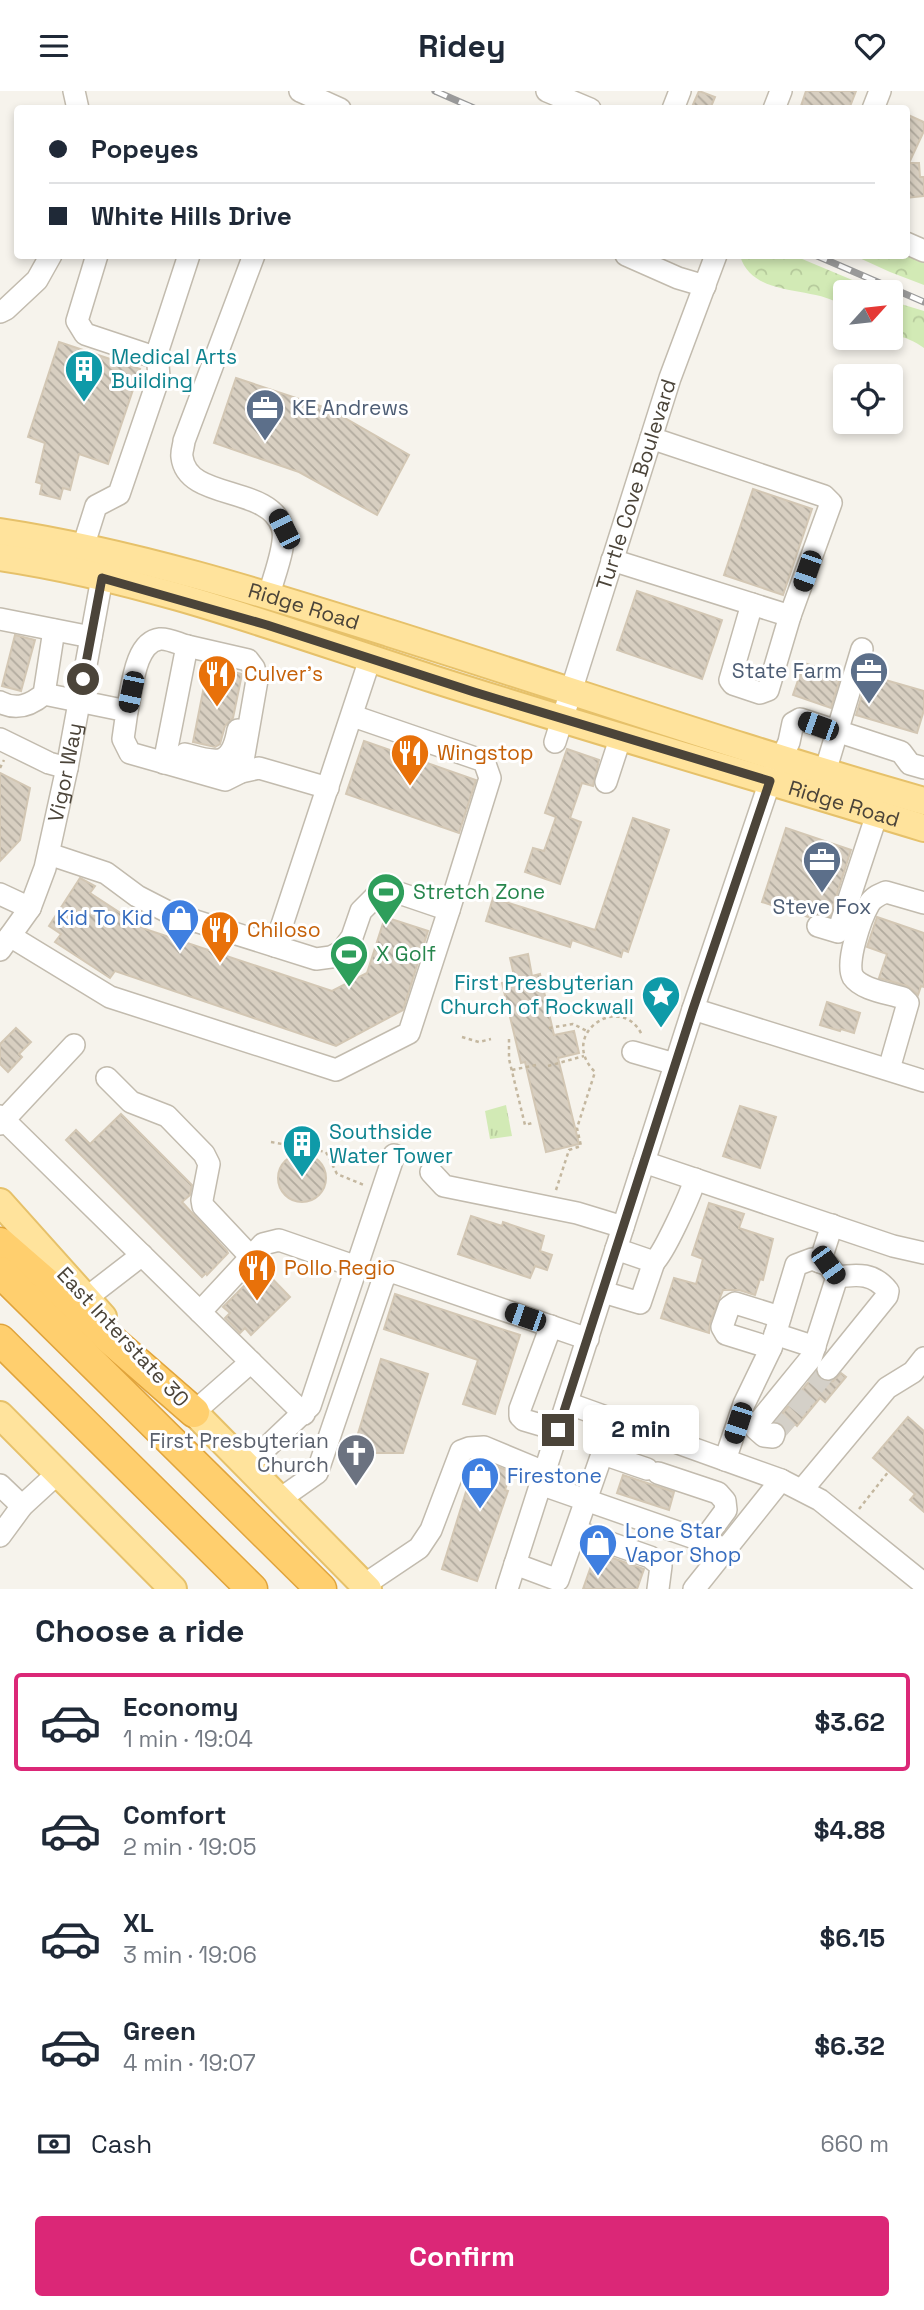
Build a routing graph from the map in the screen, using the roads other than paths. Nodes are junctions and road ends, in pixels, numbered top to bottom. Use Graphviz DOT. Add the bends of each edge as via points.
graph roads {
  1 [pos="547,91"];
  2 [pos="306,99"];
  3 [pos="326,105"];
  4 [pos="580,105"];
  5 [pos="49,259"];
  6 [pos="96,259"];
  7 [pos="188,259"];
  8 [pos="252,259"];
  9 [pos="635,259"];
  10 [pos="715,259"];
  11 [pos="705,286"];
  12 [pos="0,311"];
  13 [pos="157,358"];
  14 [pos="651,438"];
  15 [pos="0,532"];
  16 [pos="83,547"];
  17 [pos="0,557"];
  18 [pos="612,559"];
  19 [pos="102,578"];
  20 [pos="269,595"];
  21 [pos="752,604"];
  22 [pos="790,617"];
  23 [pos="0,619"];
  24 [pos="54,630"];
  25 [pos="91,637"];
  26 [pos="187,646"];
  27 [pos="862,649"];
  28 [pos="370,659"];
  29 [pos="571,689"];
  30 [pos="44,694"];
  31 [pos="254,697"];
  32 [pos="79,701"];
  33 [pos="0,702"];
  34 [pos="127,711"];
  35 [pos="352,716"];
  36 [pos="559,730"];
  37 [pos="837,733"];
  38 [pos="621,736"];
  39 [pos="0,739"];
  40 [pos="165,756"];
  41 [pos="917,766"];
  42 [pos="67,768"];
  43 [pos="776,770"];
  44 [pos="241,772"];
  45 [pos="825,772"];
  46 [pos="606,782"];
  47 [pos="328,788"];
  48 [pos="912,798"];
  49 [pos="877,814"];
  50 [pos="924,828"];
  51 [pos="49,854"];
  52 [pos="0,894"];
  53 [pos="924,904"];
  54 [pos="30,908"];
  55 [pos="449,910"];
  56 [pos="818,926"];
  57 [pos="5,943"];
  58 [pos="275,946"];
  59 [pos="693,1009"];
  60 [pos="74,1045"];
  61 [pos="638,1045"];
  62 [pos="676,1063"];
  63 [pos="889,1069"];
  64 [pos="107,1078"];
  65 [pos="924,1081"];
  66 [pos="1,1120"];
  67 [pos="394,1155"];
  68 [pos="644,1162"];
  69 [pos="432,1173"];
  70 [pos="695,1179"];
  71 [pos="0,1202"];
  72 [pos="832,1225"];
  73 [pos="623,1227"];
  74 [pos="0,1243"];
  75 [pos="617,1249"];
  76 [pos="924,1253"];
  77 [pos="142,1255"];
  78 [pos="251,1257"];
  79 [pos="654,1262"];
  80 [pos="820,1262"];
  81 [pos="357,1267"];
  82 [pos="0,1272"];
  83 [pos="837,1277"];
  84 [pos="603,1292"];
  85 [pos="85,1299"];
  86 [pos="200,1312"];
  87 [pos="551,1326"];
  88 [pos="775,1333"];
  89 [pos="588,1339"];
  90 [pos="0,1340"];
  91 [pos="815,1347"];
  92 [pos="924,1358"];
  93 [pos="251,1362"];
  94 [pos="828,1369"];
  95 [pos="567,1403"];
  96 [pos="194,1412"];
  97 [pos="304,1413"];
  98 [pos="0,1415"];
  99 [pos="614,1420"];
  100 [pos="558,1430"];
  101 [pos="774,1434"];
  102 [pos="603,1454"];
  103 [pos="725,1460"];
  104 [pos="246,1467"];
  105 [pos="58,1473"];
  106 [pos="542,1478"];
  107 [pos="781,1480"];
  108 [pos="0,1485"];
  109 [pos="802,1490"];
  110 [pos="280,1499"];
  111 [pos="586,1501"];
  112 [pos="22,1506"];
  113 [pos="576,1531"];
  114 [pos="0,1536"];
  115 [pos="703,1541"];
  116 [pos="726,1549"];
  117 [pos="515,1564"];
  118 [pos="557,1584"];
  119 [pos="924,1584"];
  120 [pos="366,1587"];
  121 [pos="173,1589"];
  122 [pos="252,1589"];
  123 [pos="321,1589"];
  124 [pos="507,1589"];
  125 [pos="657,1589"];
  126 [pos="694,1589"];
  1 -- 4 [label="street"];
  2 -- 3 [label="street"];
  5 -- 12 [label="street" via="37,280"];
  6 -- 13 [label="street" via="77,321 82,341 125,356"];
  7 -- 13 [label="street"];
  8 -- 20 [label="street" via="182,456 188,473 201,482 265,505 276,515 284,529"];
  9 -- 11 [label="street"];
  10 -- 11 [label="street, Turtle Cove Boulevard"];
  11 -- 14 [label="street, Turtle Cove Boulevard"];
  13 -- 16 [label="street" via="159,377 119,494 96,506"];
  14 -- 18 [label="street, Turtle Cove Boulevard"];
  14 -- 22 [label="street" via="829,499"];
  15 -- 16 [label="main road, Ridge Road"];
  16 -- 19 [label="street"];
  16 -- 20 [label="main road, Ridge Road"];
  17 -- 19 [label="main road, Ridge Road"];
  18 -- 21 [label="street"];
  18 -- 29 [label="street, Turtle Cove Boulevard"];
  19 -- 25 [label="street, Vigor Way"];
  19 -- 28 [label="main road, Ridge Road"];
  20 -- 29 [label="main road, Ridge Road"];
  21 -- 22 [label="street"];
  21 -- 22 [label="street" via="730,680 733,684 760,693 768,690"];
  23 -- 24 [label="street"];
  24 -- 25 [label="street"];
  24 -- 30 [label="street"];
  25 -- 32 [label="street, Vigor Way"];
  26 -- 31 [label="street" via="248,660 257,680"];
  26 -- 34 [label="street" via="160,639 147,644 139,654"];
  26 -- 40 [label="street"];
  27 -- 37 [label="street"];
  28 -- 35 [label="street"];
  28 -- 36 [label="main road, Ridge Road"];
  29 -- 36 [label="street, Turtle Cove Boulevard"];
  29 -- 43 [label="main road, Ridge Road"];
  30 -- 32 [label="street"];
  30 -- 33 [label="street" via="27,706"];
  31 -- 40 [label="street" via="242,707 234,748 227,757 209,761"];
  31 -- 44 [label="street"];
  32 -- 34 [label="street"];
  32 -- 42 [label="street, Vigor Way"];
  34 -- 40 [label="street" via="123,739 130,753"];
  35 -- 47 [label="street"];
  35 -- 55 [label="street" via="484,761 491,778"];
  36 -- 38 [label="main road, Ridge Road"];
  37 -- 41 [label="street" via="901,752"];
  37 -- 43 [label="street" via="795,720"];
  37 -- 45 [label="street"];
  38 -- 43 [label="main road, Ridge Road"];
  38 -- 46 [label="street"];
  39 -- 42 [label="street"];
  40 -- 44 [label="street" via="225,780"];
  41 -- 48 [label="street"];
  42 -- 51 [label="street, Vigor Way"];
  43 -- 45 [label="main road, Ridge Road"];
  43 -- 49 [label="main road, Ridge Road"];
  43 -- 59 [label="street"];
  44 -- 47 [label="street" via="259,768"];
  45 -- 48 [label="main road, Ridge Road"];
  47 -- 58 [label="street"];
  49 -- 50 [label="main road, Ridge Road"];
  49 -- 56 [label="street" via="838,932"];
  51 -- 54 [label="street, Vigor Way"];
  51 -- 58 [label="street" via="106,873 170,913"];
  52 -- 54 [label="street"];
  53 -- 63 [label="street" via="886,892 875,896 850,959 852,975 861,985 908,1003"];
  54 -- 57 [label="street, Vigor Way"];
  55 -- 57 [label="street" via="409,1033 336,1070 110,997"];
  55 -- 58 [label="street" via="396,892 375,897 361,911 352,937 331,957 316,959"];
  59 -- 62 [label="street"];
  59 -- 63 [label="street"];
  60 -- 66 [label="street"];
  61 -- 62 [label="street"];
  62 -- 68 [label="street"];
  63 -- 65 [label="street"];
  64 -- 78 [label="street" via="131,1102 167,1117 204,1154 209,1164 203,1206"];
  66 -- 77 [label="street"];
  67 -- 81 [label="street"];
  68 -- 70 [label="street"];
  68 -- 73 [label="street"];
  69 -- 73 [label="street" via="444,1186"];
  70 -- 72 [label="street"];
  70 -- 79 [label="street"];
  71 -- 85 [label="main road, East Interstate 30"];
  72 -- 76 [label="street"];
  72 -- 80 [label="street"];
  73 -- 75 [label="street"];
  74 -- 96 [label="highway"];
  75 -- 79 [label="street"];
  75 -- 84 [label="street"];
  77 -- 85 [label="street"];
  77 -- 86 [label="street"];
  78 -- 81 [label="street" via="263,1244 279,1240"];
  78 -- 86 [label="street"];
  79 -- 84 [label="street" via="640,1303"];
  80 -- 83 [label="street"];
  80 -- 88 [label="street" via="811,1259 796,1265"];
  81 -- 97 [label="street"];
  82 -- 123 [label="highway"];
  83 -- 91 [label="street"];
  83 -- 94 [label="street" via="867,1275 888,1291"];
  84 -- 89 [label="street"];
  85 -- 96 [label="main road, East Interstate 30"];
  86 -- 93 [label="street"];
  87 -- 89 [label="street"];
  87 -- 100 [label="street" via="520,1416"];
  87 -- 110 [label="street" via="388,1273 317,1473"];
  88 -- 91 [label="street"];
  88 -- 103 [label="street"];
  89 -- 95 [label="street"];
  90 -- 122 [label="highway"];
  91 -- 101 [label="street" via="758,1423 756,1429 764,1436"];
  92 -- 109 [label="street" via="913,1372 887,1388"];
  93 -- 96 [label="street"];
  93 -- 97 [label="street"];
  95 -- 99 [label="street"];
  95 -- 100 [label="street"];
  96 -- 104 [label="main road, East Interstate 30"];
  97 -- 104 [label="street"];
  98 -- 105 [label="main road"];
  99 -- 102 [label="street"];
  99 -- 103 [label="street"];
  100 -- 106 [label="street"];
  102 -- 111 [label="street"];
  102 -- 115 [label="street" via="719,1493 726,1510"];
  103 -- 107 [label="street"];
  104 -- 110 [label="main road, East Interstate 30"];
  105 -- 112 [label="street"];
  105 -- 121 [label="main road"];
  106 -- 111 [label="street"];
  106 -- 117 [label="street"];
  106 -- 120 [label="street" via="484,1447 461,1451 431,1531 419,1548"];
  107 -- 109 [label="street"];
  107 -- 116 [label="street"];
  108 -- 112 [label="street"];
  109 -- 119 [label="street"];
  110 -- 120 [label="main road, East Interstate 30"];
  111 -- 113 [label="street"];
  111 -- 115 [label="street"];
  112 -- 114 [label="street"];
  113 -- 118 [label="street"];
  113 -- 125 [label="street" via="650,1557 661,1566"];
  115 -- 116 [label="street"];
  116 -- 126 [label="street"];
  117 -- 118 [label="street"];
  117 -- 124 [label="street"];
}
